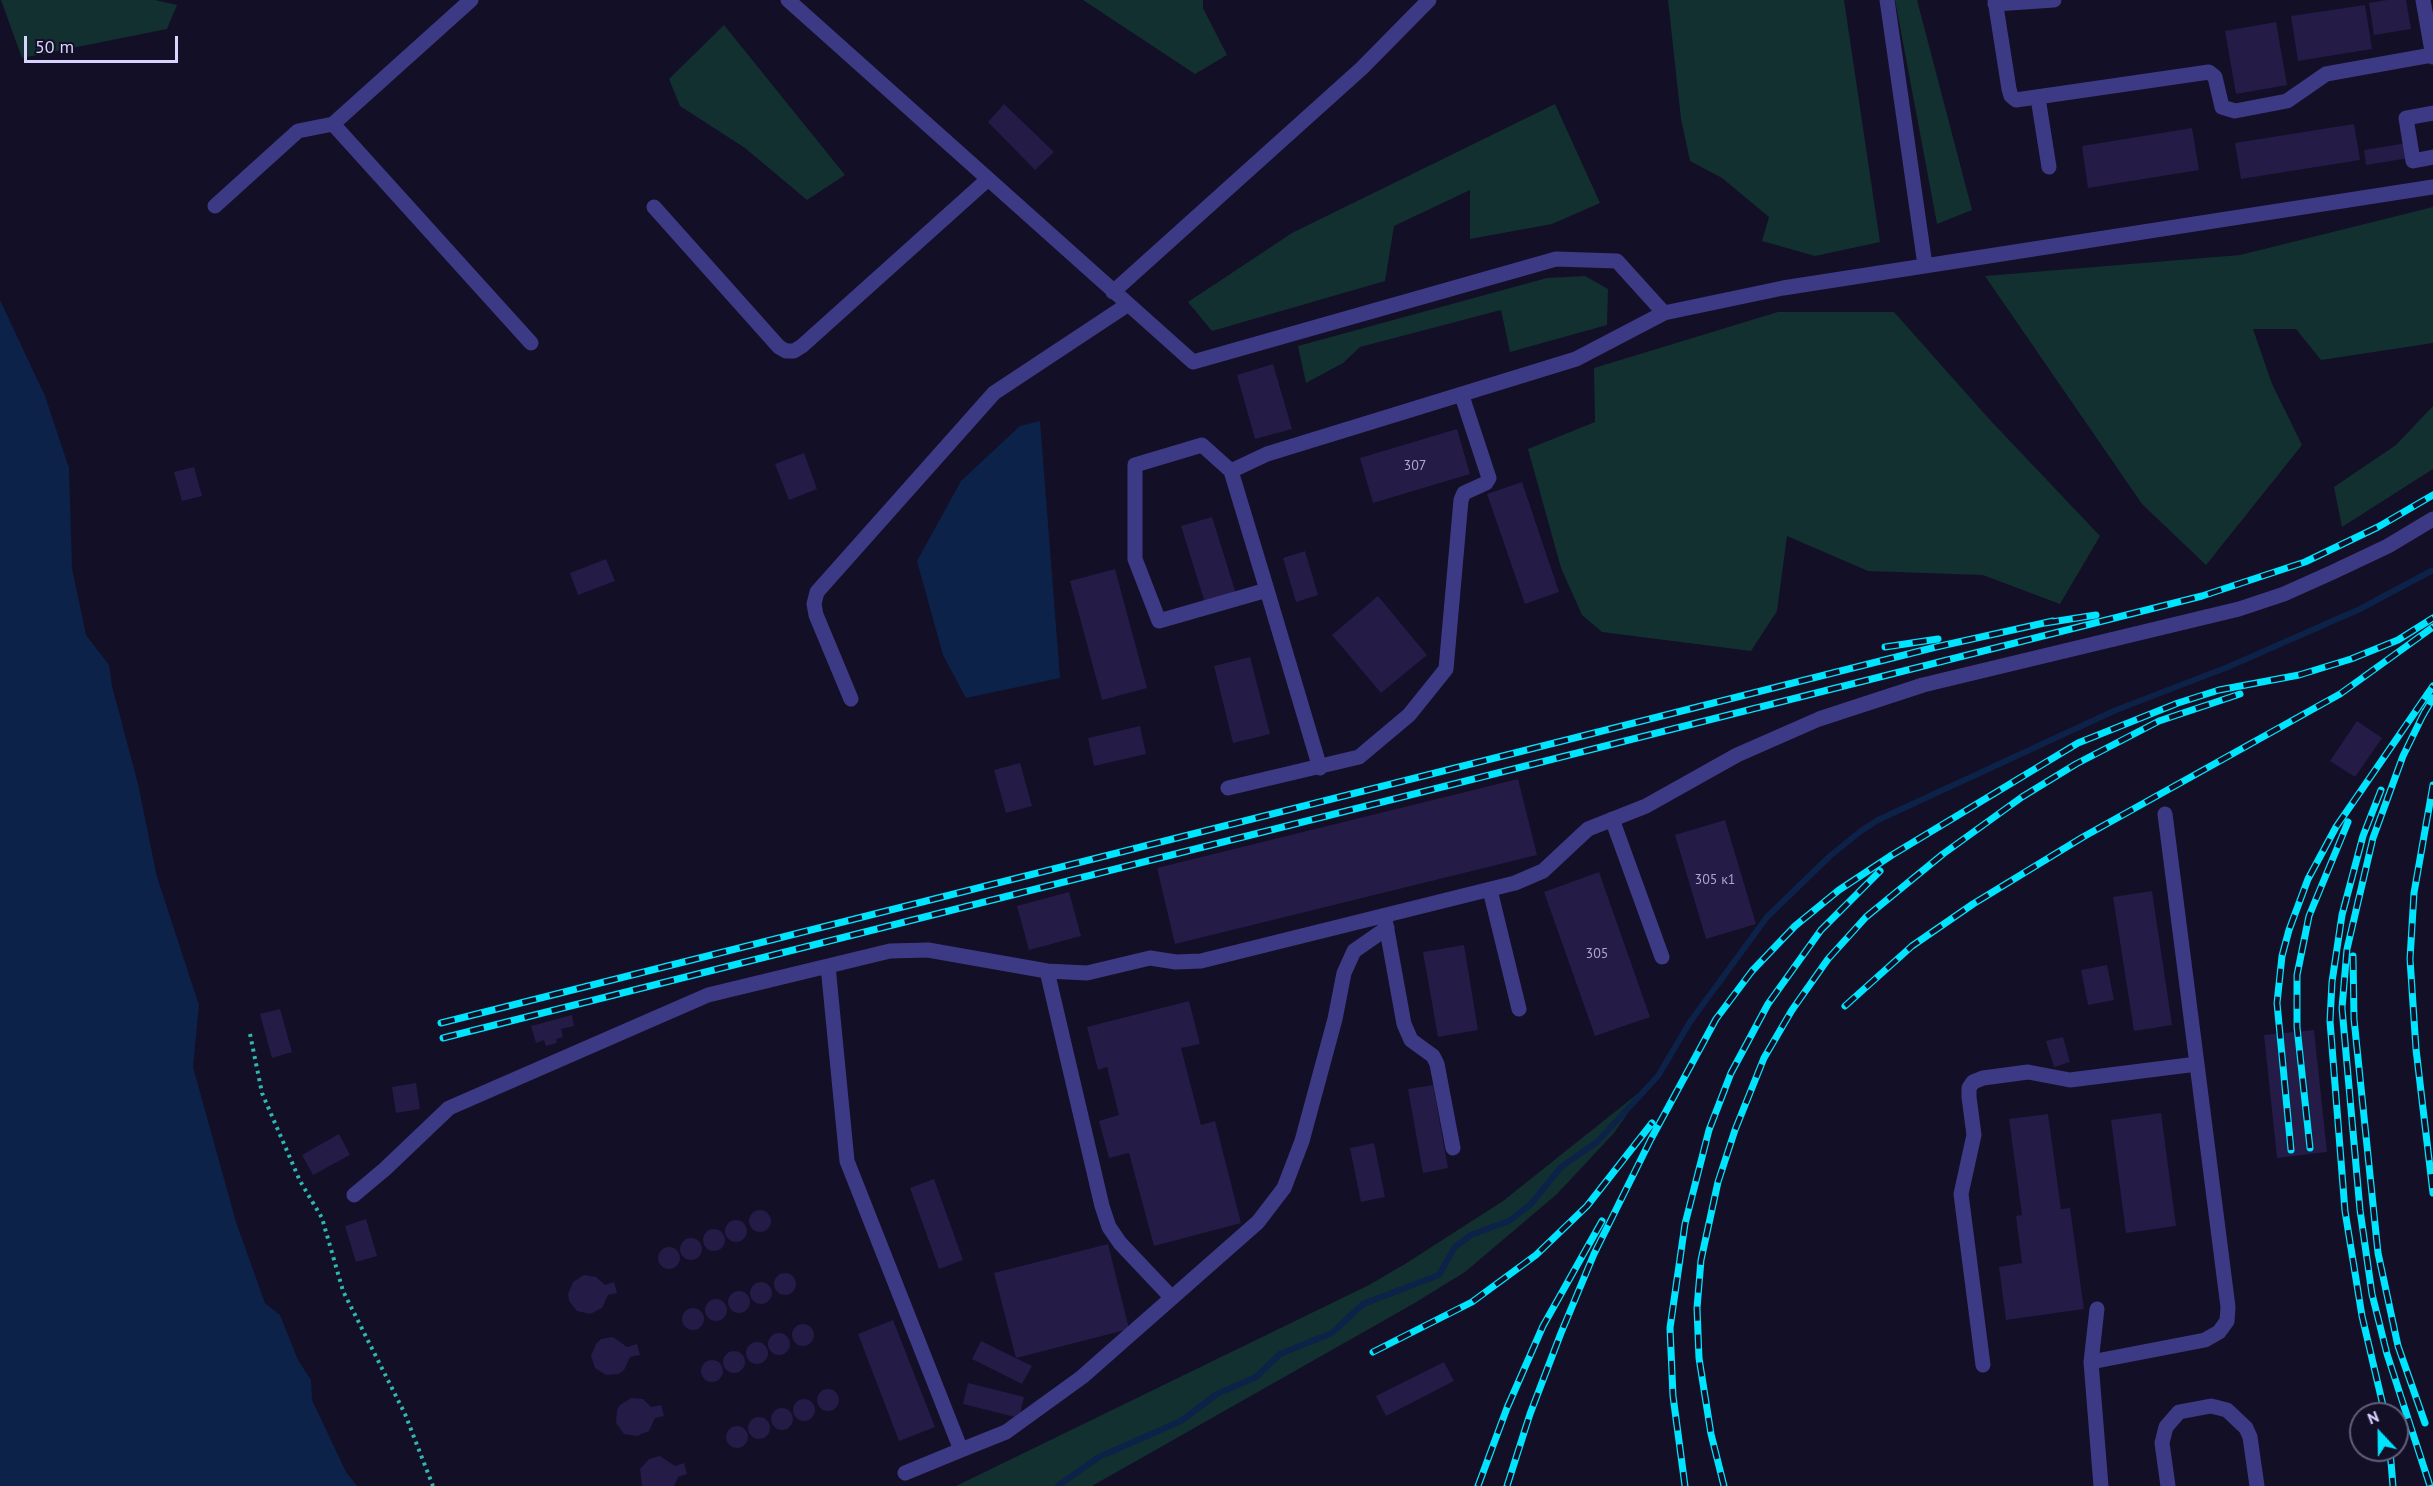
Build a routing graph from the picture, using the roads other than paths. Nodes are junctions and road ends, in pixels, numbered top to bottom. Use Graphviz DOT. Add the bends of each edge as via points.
graph roads {
  1 [pos="471,0"];
  2 [pos="788,0"];
  3 [pos="1428,0"];
  4 [pos="1887,0"];
  5 [pos="2054,0"];
  6 [pos="2423,0"];
  7 [pos="1995,2"];
  8 [pos="2432,56"];
  9 [pos="2038,98"];
  10 [pos="2433,113"];
  11 [pos="333,124"];
  12 [pos="2433,157"];
  13 [pos="2049,167"];
  14 [pos="987,180"];
  15 [pos="2433,187"];
  16 [pos="215,206"];
  17 [pos="654,207"];
  18 [pos="1925,265"];
  19 [pos="1113,292"];
  20 [pos="1127,304"];
  21 [pos="1664,314"];
  22 [pos="531,344"];
  23 [pos="1462,396"];
  24 [pos="1232,471"];
  25 [pos="2433,519"];
  26 [pos="1267,590"];
  27 [pos="851,699"];
  28 [pos="1320,768"];
  29 [pos="1228,788"];
  30 [pos="2165,814"];
  31 [pos="1612,819"];
  32 [pos="1490,890"];
  33 [pos="1386,922"];
  34 [pos="1662,957"];
  35 [pos="828,966"];
  36 [pos="1047,971"];
  37 [pos="1519,1009"];
  38 [pos="2197,1064"];
  39 [pos="1453,1149"];
  40 [pos="354,1195"];
  41 [pos="1172,1298"];
  42 [pos="2097,1309"];
  43 [pos="2091,1362"];
  44 [pos="1983,1365"];
  45 [pos="961,1450"];
  46 [pos="905,1473"];
  47 [pos="2101,1486"];
  48 [pos="2168,1486"];
  49 [pos="2257,1486"];
  1 -- 11 [label="street"];
  2 -- 14 [label="street"];
  3 -- 19 [label="street" via="1362,68"];
  4 -- 18 [label="street"];
  5 -- 7 [label="street"];
  6 -- 8 [label="street"];
  7 -- 9 [label="street" via="2011,96 2016,100"];
  8 -- 9 [label="street" via="2326,74 2287,100 2235,111 2222,107 2215,77 2209,72"];
  9 -- 13 [label="street"];
  10 -- 12 [label="street" via="2406,118 2413,160"];
  11 -- 16 [label="street" via="298,131"];
  11 -- 22 [label="street"];
  14 -- 17 [label="street" via="794,351 779,347"];
  14 -- 19 [label="street"];
  15 -- 18 [label="street"];
  18 -- 21 [label="street" via="1783,288"];
  19 -- 20 [label="street"];
  20 -- 21 [label="street" via="1193,362 1556,259 1617,261"];
  20 -- 27 [label="street" via="994,393 817,592 816,615"];
  21 -- 23 [label="street" via="1576,359"];
  23 -- 24 [label="street" via="1267,454"];
  23 -- 28 [label="street" via="1489,478 1464,493 1461,500 1446,669 1408,715 1373,747 1359,757"];
  24 -- 26 [label="street"];
  24 -- 26 [label="street" via="1202,446 1135,465 1135,559 1160,621"];
  25 -- 31 [label="street" via="2333,572 2239,609 1923,685 1819,719 1737,755 1646,806"];
  26 -- 28 [label="street"];
  28 -- 29 [label="street"];
  30 -- 38 [label="street"];
  31 -- 32 [label="street" via="1588,830 1543,872"];
  31 -- 34 [label="street"];
  32 -- 33 [label="street"];
  32 -- 37 [label="street"];
  33 -- 36 [label="street" via="1201,962 1150,958 1087,973"];
  33 -- 39 [label="street" via="1406,1033 1437,1064"];
  33 -- 41 [label="street" via="1354,951 1344,973 1302,1141 1284,1188 1258,1222"];
  35 -- 36 [label="street" via="890,951 928,950"];
  35 -- 40 [label="street" via="708,994 449,1108"];
  35 -- 45 [label="street" via="847,1161"];
  36 -- 41 [label="street" via="1109,1227"];
  38 -- 43 [label="street" via="2227,1321 2219,1332 2205,1340"];
  38 -- 44 [label="street" via="2070,1080 2028,1072 1973,1082 1969,1097 1974,1135 1961,1194"];
  41 -- 45 [label="street" via="1082,1377 1006,1432"];
  42 -- 43 [label="street"];
  43 -- 47 [label="street"];
  45 -- 46 [label="street"];
  48 -- 49 [label="street" via="2162,1443 2166,1426 2179,1412 2211,1406 2227,1410 2246,1428"];
}
